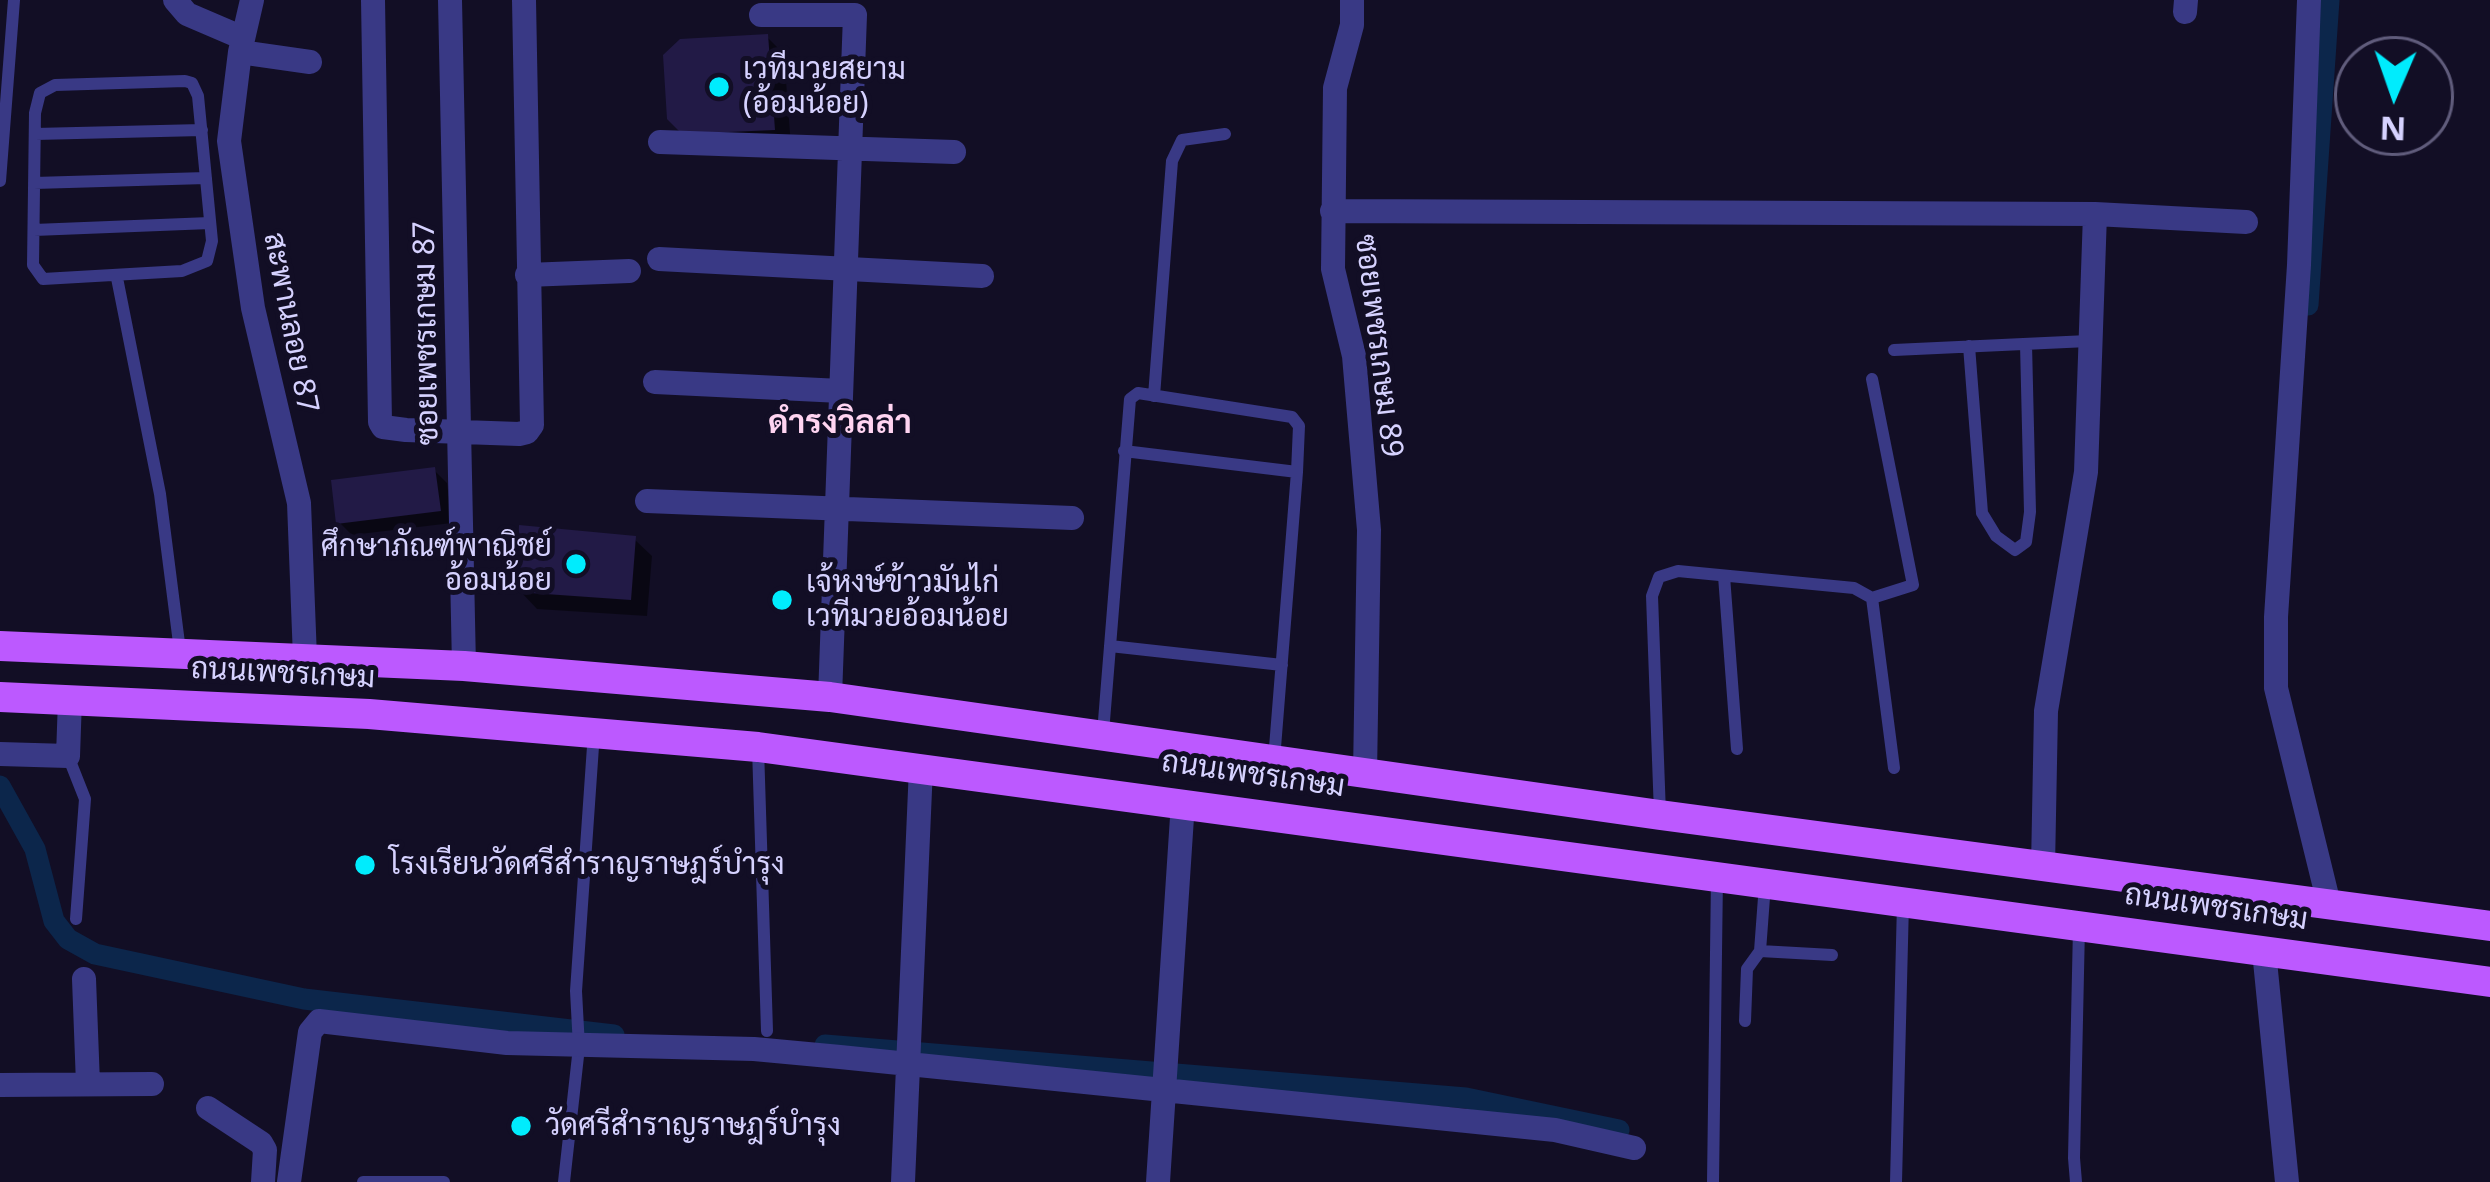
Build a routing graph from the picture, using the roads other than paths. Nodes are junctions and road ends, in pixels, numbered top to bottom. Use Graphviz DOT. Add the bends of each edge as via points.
graph roads {
  1 [pos="14,0"];
  2 [pos="175,0"];
  3 [pos="252,0"];
  4 [pos="373,0"];
  5 [pos="450,0"];
  6 [pos="524,0"];
  7 [pos="1352,0"];
  8 [pos="2309,0"];
  9 [pos="761,15"];
  10 [pos="242,45"];
  11 [pos="310,62"];
  12 [pos="202,130"];
  13 [pos="35,134"];
  14 [pos="1225,134"];
  15 [pos="660,142"];
  16 [pos="850,147"];
  17 [pos="953,152"];
  18 [pos="206,178"];
  19 [pos="0,181"];
  20 [pos="34,183"];
  21 [pos="1332,211"];
  22 [pos="2095,214"];
  23 [pos="2246,221"];
  24 [pos="210,223"];
  25 [pos="34,230"];
  26 [pos="658,260"];
  27 [pos="845,267"];
  28 [pos="629,272"];
  29 [pos="527,275"];
  30 [pos="982,276"];
  31 [pos="117,278"];
  32 [pos="2088,341"];
  33 [pos="2026,344"];
  34 [pos="1969,346"];
  35 [pos="1894,350"];
  36 [pos="1872,379"];
  37 [pos="655,382"];
  38 [pos="841,391"];
  39 [pos="1154,396"];
  40 [pos="461,429"];
  41 [pos="1124,451"];
  42 [pos="1297,472"];
  43 [pos="647,501"];
  44 [pos="836,508"];
  45 [pos="1072,518"];
  46 [pos="1724,576"];
  47 [pos="1872,598"];
  48 [pos="0,646"];
  49 [pos="1110,646"];
  50 [pos="180,652"];
  51 [pos="304,658"];
  52 [pos="370,661"];
  53 [pos="1282,664"];
  54 [pos="464,666"];
  55 [pos="685,684"];
  56 [pos="0,697"];
  57 [pos="830,698"];
  58 [pos="70,699"];
  59 [pos="369,715"];
  60 [pos="464,721"];
  61 [pos="594,731"];
  62 [pos="1103,734"];
  63 [pos="684,740"];
  64 [pos="758,747"];
  65 [pos="1737,749"];
  66 [pos="0,754"];
  67 [pos="68,756"];
  68 [pos="1274,760"];
  69 [pos="921,766"];
  70 [pos="1894,768"];
  71 [pos="1364,774"];
  72 [pos="1183,802"];
  73 [pos="1660,815"];
  74 [pos="2043,867"];
  75 [pos="1717,877"];
  76 [pos="1765,883"];
  77 [pos="1903,902"];
  78 [pos="2329,904"];
  79 [pos="76,919"];
  80 [pos="2080,926"];
  81 [pos="2490,926"];
  82 [pos="1760,951"];
  83 [pos="2264,951"];
  84 [pos="1832,955"];
  85 [pos="83,979"];
  86 [pos="2490,982"];
  87 [pos="1745,1021"];
  88 [pos="767,1031"];
  89 [pos="578,1044"];
  90 [pos="909,1056"];
  91 [pos="1164,1081"];
  92 [pos="88,1084"];
  93 [pos="152,1084"];
  94 [pos="0,1085"];
  95 [pos="208,1108"];
  96 [pos="1634,1148"];
  97 [pos="263,1182"];
  98 [pos="289,1182"];
  99 [pos="363,1182"];
  100 [pos="444,1182"];
  101 [pos="564,1182"];
  102 [pos="903,1182"];
  103 [pos="1157,1182"];
  104 [pos="1713,1182"];
  105 [pos="1896,1182"];
  106 [pos="2076,1182"];
  107 [pos="2287,1182"];
  1 -- 19 [label="lane"];
  2 -- 10 [label="street"];
  3 -- 10 [label="street, สะพานลอย 87"];
  4 -- 40 [label="street" via="380,422"];
  5 -- 40 [label="street, ซอยเพชรเกษม 87"];
  6 -- 29 [label="street"];
  7 -- 21 [label="street, ซอยเพชรเกษม 89" via="1335,88"];
  8 -- 78 [label="street" via="2276,688"];
  9 -- 16 [label="street" via="855,15"];
  10 -- 11 [label="street"];
  10 -- 51 [label="street, สะพานลอย 87" via="230,141 253,308 299,503"];
  12 -- 13 [label="lane"];
  12 -- 13 [label="lane" via="195,88 170,81 45,88 36,101"];
  12 -- 18 [label="lane"];
  13 -- 20 [label="lane"];
  14 -- 39 [label="lane" via="1182,140 1172,161"];
  15 -- 16 [label="street"];
  16 -- 17 [label="street"];
  16 -- 27 [label="street"];
  18 -- 20 [label="lane"];
  18 -- 24 [label="lane"];
  20 -- 25 [label="lane"];
  21 -- 22 [label="street"];
  21 -- 71 [label="street, ซอยเพชรเกษม 89" via="1369,530"];
  22 -- 23 [label="street"];
  22 -- 32 [label="street"];
  24 -- 25 [label="lane"];
  24 -- 31 [label="lane" via="201,266"];
  25 -- 31 [label="lane" via="33,265 43,279"];
  26 -- 27 [label="street"];
  27 -- 30 [label="street"];
  27 -- 38 [label="street"];
  28 -- 29 [label="street"];
  29 -- 40 [label="street" via="532,425 519,434"];
  31 -- 50 [label="lane" via="160,494"];
  32 -- 33 [label="lane"];
  32 -- 74 [label="street" via="2086,472 2046,711"];
  33 -- 34 [label="lane"];
  33 -- 34 [label="lane" via="2030,512 2026,542 2015,550 1982,513"];
  34 -- 35 [label="lane"];
  36 -- 47 [label="lane" via="1913,584"];
  37 -- 38 [label="street"];
  38 -- 44 [label="street"];
  39 -- 41 [label="lane" via="1130,398"];
  39 -- 42 [label="lane" via="1292,417 1299,426"];
  40 -- 54 [label="street, ซอยเพชรเกษม 87"];
  41 -- 42 [label="lane"];
  41 -- 49 [label="lane"];
  42 -- 53 [label="lane"];
  43 -- 44 [label="street"];
  44 -- 45 [label="street"];
  44 -- 57 [label="street"];
  46 -- 47 [label="lane" via="1854,588"];
  46 -- 65 [label="lane"];
  46 -- 73 [label="lane" via="1659,577 1652,596"];
  47 -- 70 [label="lane"];
  48 -- 50 [label="main road, ถนนเพชรเกษม"];
  49 -- 53 [label="lane"];
  49 -- 62 [label="lane"];
  50 -- 51 [label="main road, ถนนเพชรเกษม"];
  51 -- 52 [label="main road, ถนนเพชรเกษม"];
  52 -- 54 [label="main road, ถนนเพชรเกษม"];
  52 -- 59 [label="main road"];
  53 -- 68 [label="lane"];
  54 -- 55 [label="main road, ถนนเพชรเกษม"];
  54 -- 60 [label="main road"];
  55 -- 57 [label="main road, ถนนเพชรเกษม"];
  55 -- 63 [label="main road"];
  56 -- 58 [label="main road, ถนนเพชรเกษม"];
  57 -- 62 [label="main road, ถนนเพชรเกษม"];
  58 -- 59 [label="main road, ถนนเพชรเกษม"];
  58 -- 67 [label="street"];
  59 -- 60 [label="main road, ถนนเพชรเกษม"];
  60 -- 61 [label="main road, ถนนเพชรเกษม"];
  61 -- 63 [label="main road, ถนนเพชรเกษม"];
  61 -- 89 [label="lane"];
  62 -- 68 [label="main road, ถนนเพชรเกษม"];
  63 -- 64 [label="main road, ถนนเพชรเกษม"];
  64 -- 69 [label="main road, ถนนเพชรเกษม"];
  64 -- 88 [label="lane"];
  66 -- 67 [label="street"];
  67 -- 79 [label="lane" via="85,799"];
  68 -- 71 [label="main road, ถนนเพชรเกษม"];
  69 -- 72 [label="main road, ถนนเพชรเกษม"];
  69 -- 90 [label="street"];
  71 -- 73 [label="main road, ถนนเพชรเกษม"];
  72 -- 75 [label="main road, ถนนเพชรเกษม"];
  72 -- 91 [label="street"];
  73 -- 74 [label="main road, ถนนเพชรเกษม"];
  74 -- 78 [label="main road, ถนนเพชรเกษม"];
  75 -- 76 [label="main road, ถนนเพชรเกษม"];
  75 -- 104 [label="lane"];
  76 -- 77 [label="main road, ถนนเพชรเกษม"];
  76 -- 82 [label="lane"];
  77 -- 80 [label="main road, ถนนเพชรเกษม"];
  77 -- 105 [label="lane"];
  78 -- 81 [label="main road, ถนนเพชรเกษม"];
  80 -- 83 [label="main road, ถนนเพชรเกษม"];
  80 -- 106 [label="lane"];
  82 -- 84 [label="lane"];
  82 -- 87 [label="lane" via="1747,969"];
  83 -- 86 [label="main road, ถนนเพชรเกษม"];
  83 -- 107 [label="street"];
  85 -- 92 [label="street"];
  89 -- 90 [label="street"];
  89 -- 98 [label="street" via="319,1021"];
  89 -- 101 [label="lane"];
  90 -- 91 [label="street"];
  90 -- 102 [label="street"];
  91 -- 96 [label="street" via="1555,1130"];
  91 -- 103 [label="street"];
  92 -- 93 [label="street"];
  92 -- 94 [label="street"];
  95 -- 97 [label="street" via="261,1143"];
  99 -- 100 [label="lane"];
}
